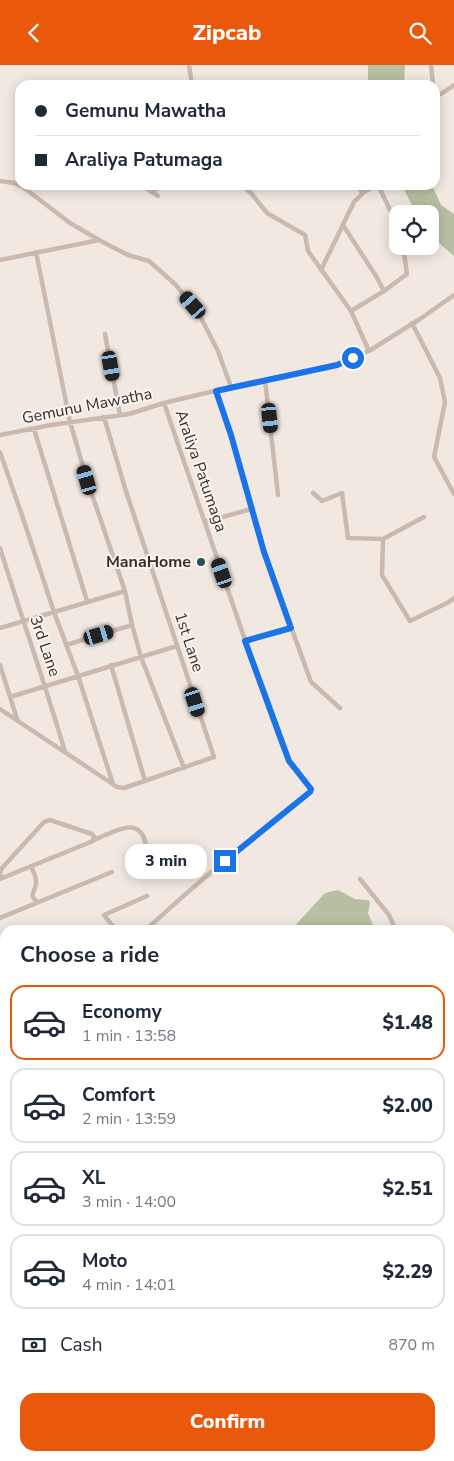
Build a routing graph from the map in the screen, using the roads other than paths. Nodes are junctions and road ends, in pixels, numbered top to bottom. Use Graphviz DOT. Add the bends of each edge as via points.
graph roads {
  1 [pos="188,65"];
  2 [pos="431,65"];
  3 [pos="191,80"];
  4 [pos="432,80"];
  5 [pos="454,85"];
  6 [pos="440,94"];
  7 [pos="0,181"];
  8 [pos="15,183"];
  9 [pos="27,190"];
  10 [pos="248,190"];
  11 [pos="360,190"];
  12 [pos="368,190"];
  13 [pos="380,190"];
  14 [pos="152,191"];
  15 [pos="364,192"];
  16 [pos="158,196"];
  17 [pos="389,208"];
  18 [pos="343,225"];
  19 [pos="99,240"];
  20 [pos="36,252"];
  21 [pos="404,255"];
  22 [pos="0,260"];
  23 [pos="321,270"];
  24 [pos="384,291"];
  25 [pos="454,295"];
  26 [pos="351,311"];
  27 [pos="412,323"];
  28 [pos="105,333"];
  29 [pos="370,351"];
  30 [pos="265,380"];
  31 [pos="231,387"];
  32 [pos="216,391"];
  33 [pos="164,403"];
  34 [pos="120,415"];
  35 [pos="104,417"];
  36 [pos="70,422"];
  37 [pos="34,429"];
  38 [pos="0,435"];
  39 [pos="0,452"];
  40 [pos="313,493"];
  41 [pos="454,494"];
  42 [pos="278,495"];
  43 [pos="252,509"];
  44 [pos="424,517"];
  45 [pos="205,522"];
  46 [pos="383,539"];
  47 [pos="0,548"];
  48 [pos="125,591"];
  49 [pos="454,598"];
  50 [pos="87,601"];
  51 [pos="54,612"];
  52 [pos="22,621"];
  53 [pos="132,625"];
  54 [pos="0,628"];
  55 [pos="291,628"];
  56 [pos="245,641"];
  57 [pos="66,645"];
  58 [pos="177,646"];
  59 [pos="142,657"];
  60 [pos="0,665"];
  61 [pos="112,665"];
  62 [pos="78,676"];
  63 [pos="46,686"];
  64 [pos="10,697"];
  65 [pos="340,708"];
  66 [pos="0,709"];
  67 [pos="18,719"];
  68 [pos="65,752"];
  69 [pos="184,767"];
  70 [pos="145,781"];
  71 [pos="113,784"];
  72 [pos="94,840"];
  73 [pos="146,845"];
  74 [pos="31,866"];
  75 [pos="112,873"];
  76 [pos="1,879"];
  77 [pos="360,879"];
  78 [pos="147,896"];
  79 [pos="38,902"];
  80 [pos="0,918"];
  81 [pos="112,925"];
  82 [pos="151,925"];
  83 [pos="394,925"];
  1 -- 3 [label="street"];
  2 -- 4 [label="street"];
  5 -- 6 [label="street"];
  7 -- 8 [label="street"];
  9 -- 19 [label="street" via="70,223"];
  10 -- 23 [label="street" via="267,213 305,235 308,251"];
  11 -- 15 [label="street"];
  12 -- 15 [label="street"];
  13 -- 17 [label="street"];
  14 -- 16 [label="street"];
  15 -- 18 [label="street" via="354,202"];
  18 -- 23 [label="street"];
  18 -- 24 [label="street"];
  19 -- 20 [label="street"];
  19 -- 31 [label="street" via="128,255 149,261 175,284 198,312 218,351"];
  20 -- 22 [label="street"];
  20 -- 36 [label="street"];
  21 -- 24 [label="street" via="407,274"];
  23 -- 26 [label="street"];
  24 -- 26 [label="street"];
  25 -- 27 [label="street, Gemunu Mawatha"];
  26 -- 29 [label="street"];
  27 -- 29 [label="street, Gemunu Mawatha"];
  27 -- 41 [label="street" via="440,378 445,402 434,457"];
  28 -- 34 [label="street"];
  29 -- 30 [label="street, Gemunu Mawatha" via="337,365"];
  30 -- 31 [label="street, Gemunu Mawatha"];
  30 -- 42 [label="street"];
  31 -- 32 [label="street, Gemunu Mawatha"];
  32 -- 33 [label="street, Gemunu Mawatha"];
  32 -- 43 [label="street"];
  33 -- 34 [label="street, Gemunu Mawatha"];
  33 -- 45 [label="street, Araliya Patumaga"];
  34 -- 35 [label="street, Gemunu Mawatha"];
  35 -- 36 [label="street, Gemunu Mawatha"];
  35 -- 58 [label="street, 1st Lane" via="124,488"];
  36 -- 37 [label="street, Gemunu Mawatha"];
  36 -- 48 [label="street"];
  37 -- 38 [label="street, Gemunu Mawatha"];
  37 -- 50 [label="street"];
  39 -- 51 [label="street"];
  40 -- 46 [label="street" via="322,501 342,493 348,538"];
  43 -- 45 [label="street"];
  43 -- 55 [label="street"];
  44 -- 46 [label="street"];
  45 -- 56 [label="street, Araliya Patumaga"];
  46 -- 49 [label="street" via="382,575 410,621"];
  47 -- 52 [label="street, 3rd Lane"];
  48 -- 50 [label="street"];
  48 -- 53 [label="street"];
  50 -- 51 [label="street"];
  51 -- 52 [label="street"];
  51 -- 57 [label="street"];
  52 -- 54 [label="street"];
  52 -- 63 [label="street, 3rd Lane"];
  53 -- 57 [label="street"];
  53 -- 59 [label="street"];
  55 -- 56 [label="street"];
  55 -- 65 [label="street" via="311,682"];
  56 -- 82 [label="street, Araliya Patumaga" via="289,761 311,789"];
  57 -- 62 [label="street"];
  58 -- 59 [label="street"];
  58 -- 69 [label="street, 1st Lane" via="214,757"];
  59 -- 61 [label="street"];
  59 -- 69 [label="street"];
  60 -- 64 [label="street"];
  61 -- 62 [label="street"];
  61 -- 70 [label="street"];
  62 -- 63 [label="street"];
  62 -- 71 [label="street"];
  63 -- 64 [label="street"];
  63 -- 68 [label="street, 3rd Lane"];
  64 -- 67 [label="street"];
  66 -- 67 [label="street"];
  67 -- 68 [label="street"];
  68 -- 71 [label="street"];
  69 -- 70 [label="street, 1st Lane"];
  70 -- 71 [label="street, 1st Lane" via="124,788"];
  72 -- 73 [label="street" via="128,826 136,828 145,838"];
  72 -- 74 [label="street"];
  72 -- 76 [label="street" via="92,834 50,820 44,822 2,868"];
  74 -- 76 [label="street"];
  74 -- 79 [label="street" via="36,881 32,895"];
  75 -- 79 [label="street"];
  77 -- 83 [label="street"];
  78 -- 81 [label="street" via="104,915"];
  79 -- 80 [label="street"];
}
